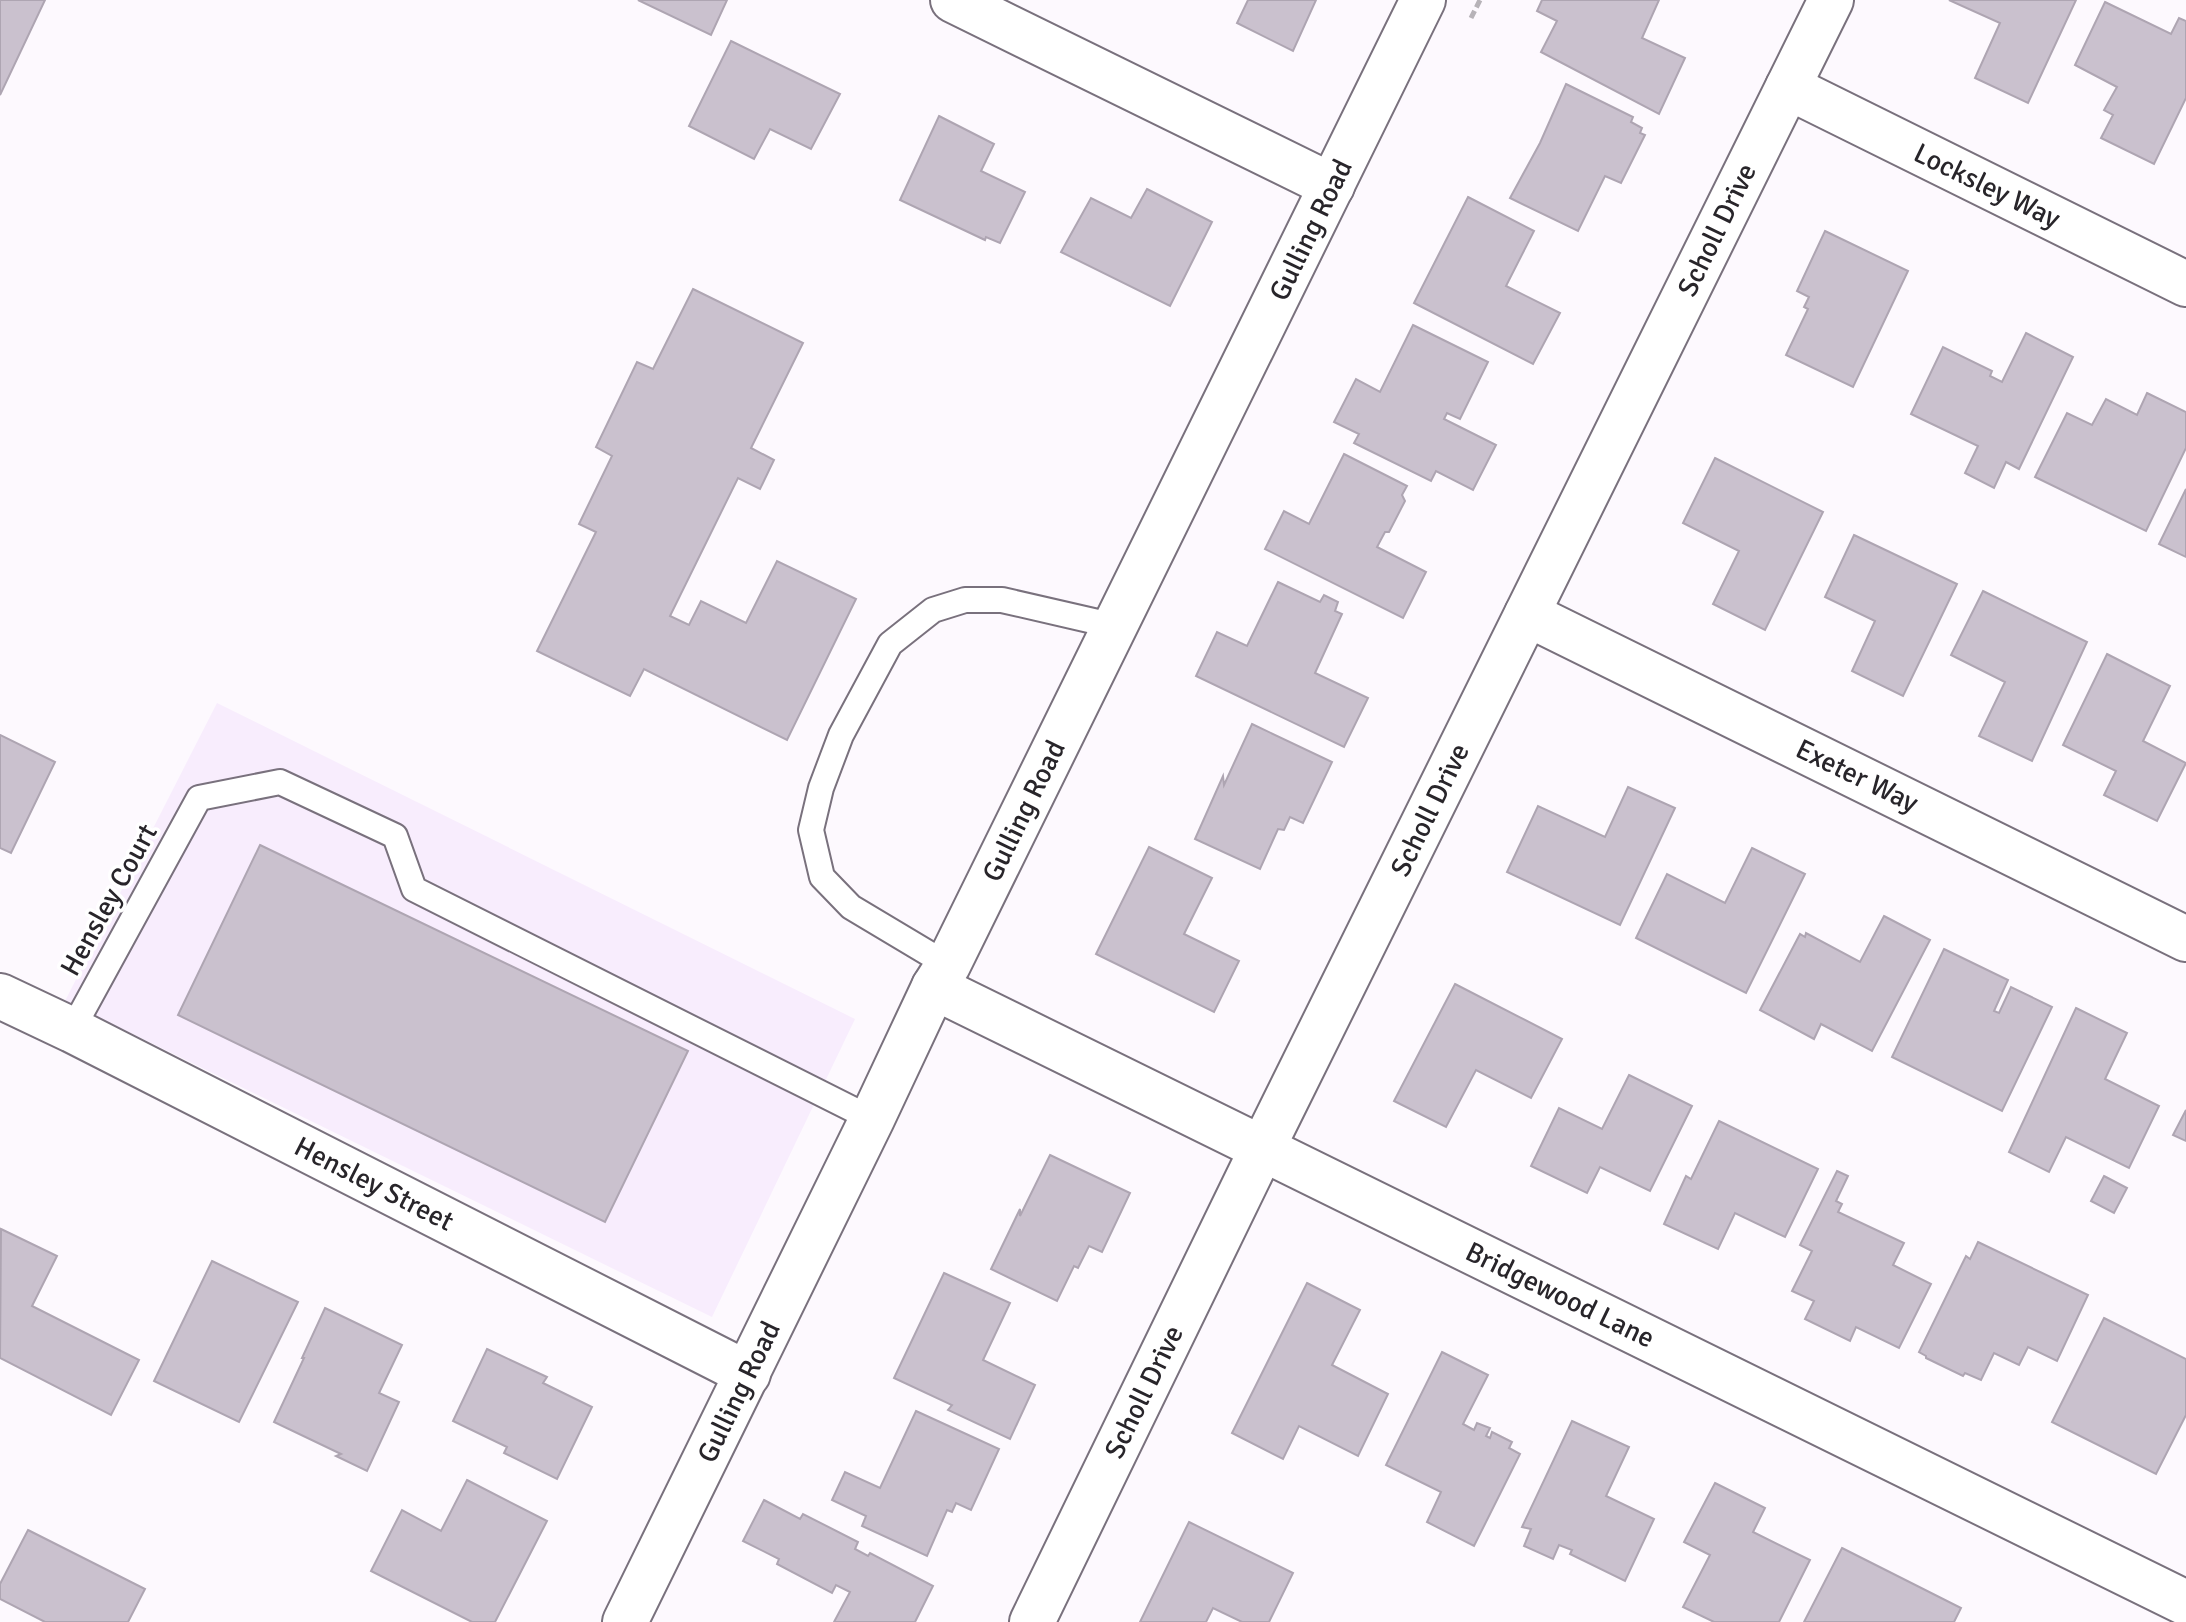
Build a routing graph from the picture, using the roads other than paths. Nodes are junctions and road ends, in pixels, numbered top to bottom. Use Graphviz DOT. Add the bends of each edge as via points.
graph roads {
  1 [pos="953,0"];
  2 [pos="1423,0"];
  3 [pos="1831,0"];
  4 [pos="1788,87"];
  5 [pos="1332,186"];
  6 [pos="2186,284"];
  7 [pos="1527,614"];
  8 [pos="1115,626"];
  9 [pos="2186,939"];
  10 [pos="941,976"];
  11 [pos="0,996"];
  12 [pos="72,1030"];
  13 [pos="872,1119"];
  14 [pos="1262,1149"];
  15 [pos="748,1374"];
  16 [pos="2186,1603"];
  17 [pos="625,1622"];
  18 [pos="1032,1622"];
  1 -- 5 [label="street"];
  2 -- 5 [label="street, Gulling Road"];
  3 -- 4 [label="street, Scholl Drive"];
  4 -- 6 [label="street, Locksley Way"];
  4 -- 7 [label="street, Scholl Drive"];
  5 -- 8 [label="street, Gulling Road"];
  7 -- 9 [label="street, Exeter Way"];
  7 -- 14 [label="street, Scholl Drive"];
  8 -- 10 [label="street, Gulling Road"];
  8 -- 10 [label="lane" via="1002,600 965,600 933,610 890,644 841,735 811,830 822,877 851,907"];
  10 -- 13 [label="street, Gulling Road"];
  10 -- 14 [label="street, Bridgewood Lane"];
  11 -- 12 [label="street, Hensley Street"];
  12 -- 13 [label="lane, Hensley Court" via="199,798 280,782 395,836 414,889"];
  12 -- 15 [label="street, Hensley Street"];
  13 -- 15 [label="street, Gulling Road"];
  14 -- 16 [label="street, Bridgewood Lane"];
  14 -- 18 [label="street, Scholl Drive"];
  15 -- 17 [label="street, Gulling Road"];
}
